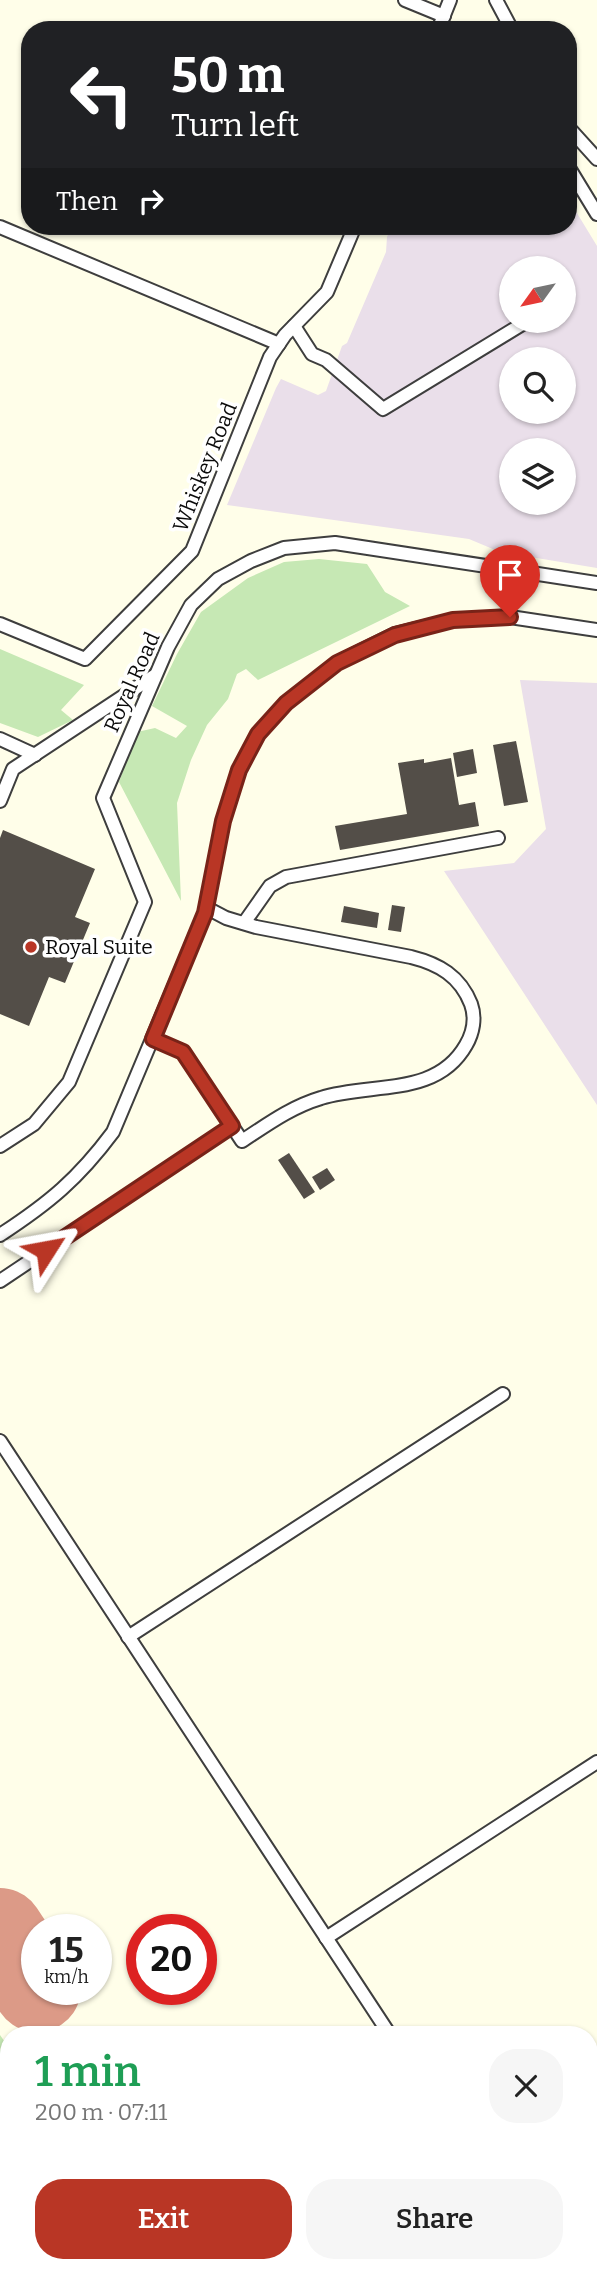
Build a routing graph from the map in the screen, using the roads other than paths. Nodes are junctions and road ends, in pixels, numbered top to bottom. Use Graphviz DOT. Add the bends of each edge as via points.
graph roads {
  1 [pos="405,0"];
  2 [pos="450,0"];
  3 [pos="496,0"];
  4 [pos="444,16"];
  5 [pos="442,21"];
  6 [pos="507,21"];
  7 [pos="577,137"];
  8 [pos="597,159"];
  9 [pos="577,181"];
  10 [pos="581,188"];
  11 [pos="597,195"];
  12 [pos="597,214"];
  13 [pos="0,227"];
  14 [pos="351,235"];
  15 [pos="294,327"];
  16 [pos="508,333"];
  17 [pos="279,344"];
  18 [pos="597,583"];
  19 [pos="0,624"];
  20 [pos="597,630"];
  21 [pos="154,676"];
  22 [pos="0,739"];
  23 [pos="35,755"];
  24 [pos="0,801"];
  25 [pos="498,838"];
  26 [pos="207,908"];
  27 [pos="244,923"];
  28 [pos="153,1039"];
  29 [pos="232,1126"];
  30 [pos="0,1146"];
  31 [pos="0,1236"];
  32 [pos="0,1281"];
  33 [pos="503,1394"];
  34 [pos="0,1441"];
  35 [pos="128,1637"];
  36 [pos="597,1762"];
  37 [pos="326,1938"];
  38 [pos="384,2026"];
  1 -- 4 [label="lane"];
  2 -- 4 [label="lane"];
  3 -- 6 [label="lane"];
  4 -- 5 [label="lane"];
  7 -- 8 [label="lane"];
  9 -- 10 [label="lane"];
  10 -- 11 [label="lane"];
  10 -- 12 [label="lane"];
  13 -- 17 [label="lane"];
  14 -- 15 [label="lane, Whiskey Road" via="327,292"];
  15 -- 16 [label="lane" via="312,354 326,360 383,409"];
  15 -- 17 [label="lane, Whiskey Road"];
  17 -- 19 [label="lane, Whiskey Road" via="192,551 85,660"];
  18 -- 21 [label="lane, Royal Road" via="335,543 284,548 251,561 209,587 191,605"];
  20 -- 26 [label="lane" via="510,617 453,620 395,635 337,663 286,703 258,734 239,770 223,821"];
  21 -- 23 [label="lane"];
  21 -- 30 [label="lane, Royal Road" via="103,798 145,902 69,1082 34,1124"];
  22 -- 23 [label="lane"];
  23 -- 24 [label="lane" via="13,769"];
  25 -- 27 [label="lane" via="277,880"];
  26 -- 27 [label="lane"];
  26 -- 28 [label="lane"];
  27 -- 29 [label="lane" via="436,965 467,994 474,1023 461,1054 419,1082 313,1100 242,1141"];
  28 -- 29 [label="lane" via="183,1052"];
  28 -- 31 [label="lane" via="113,1132 90,1162 61,1192"];
  29 -- 32 [label="lane"];
  33 -- 35 [label="lane"];
  34 -- 35 [label="lane"];
  35 -- 37 [label="lane"];
  36 -- 37 [label="lane"];
  37 -- 38 [label="lane"];
}
